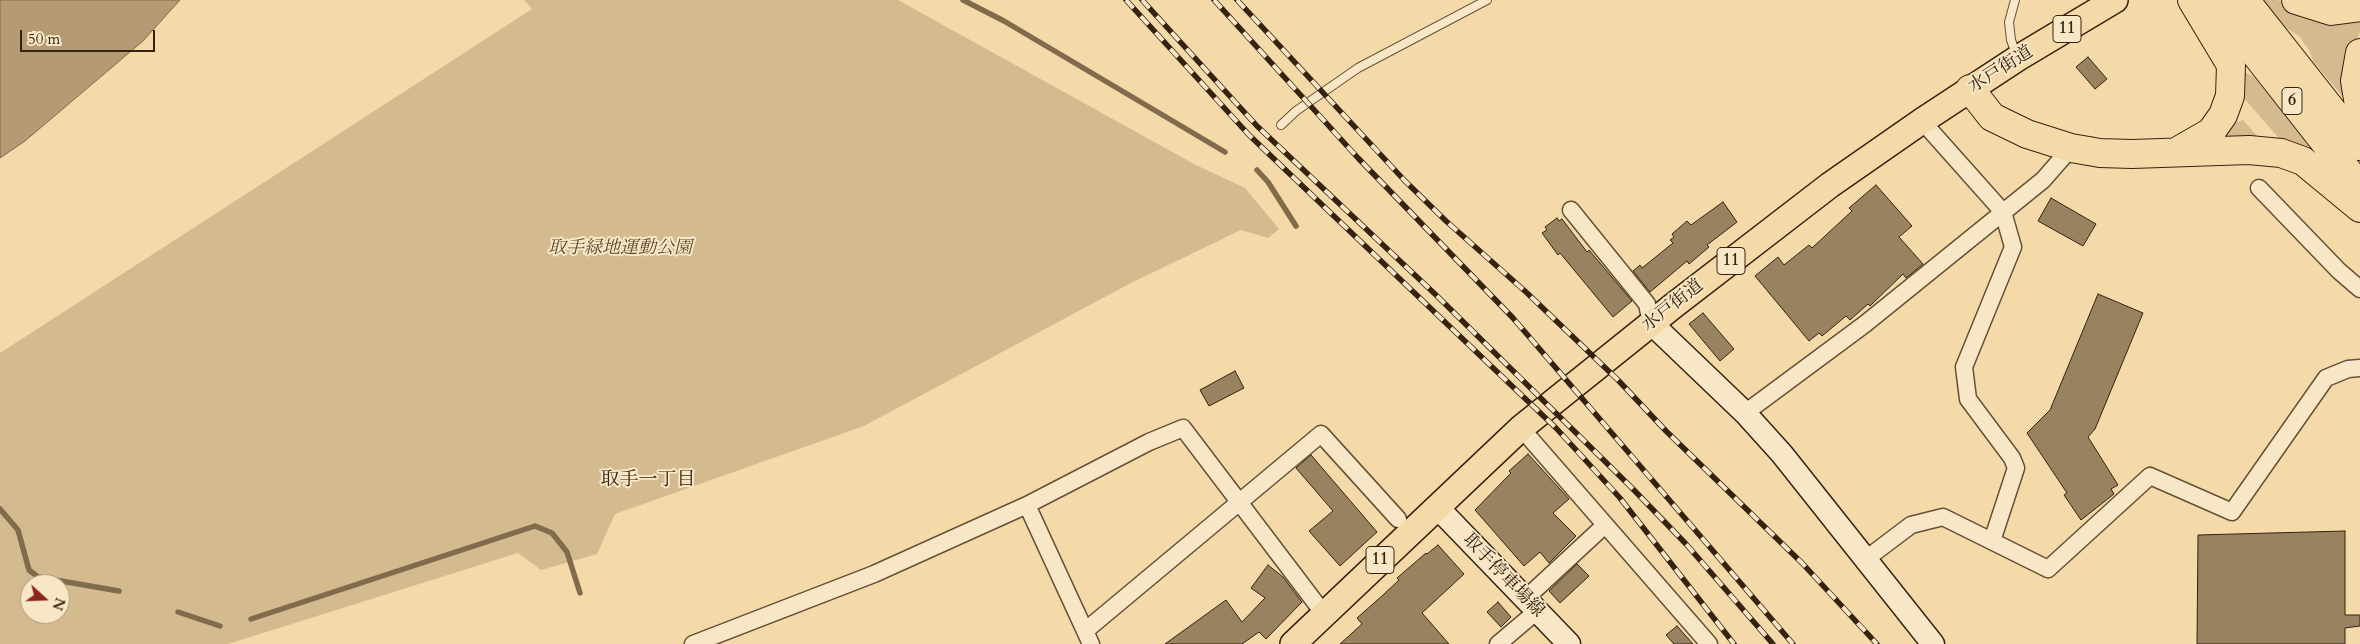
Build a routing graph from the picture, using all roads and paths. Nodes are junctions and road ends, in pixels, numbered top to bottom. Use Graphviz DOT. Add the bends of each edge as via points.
graph roads {
  1 [pos="1487,0"];
  2 [pos="2015,0"];
  3 [pos="2115,0"];
  4 [pos="2192,0"];
  5 [pos="2296,0"];
  6 [pos="2360,7"];
  7 [pos="2223,11"];
  8 [pos="2360,53"];
  9 [pos="2018,58"];
  10 [pos="1970,89"];
  11 [pos="2360,112"];
  12 [pos="1922,121"];
  13 [pos="1281,125"];
  14 [pos="2360,146"];
  15 [pos="2071,148"];
  16 [pos="2174,153"];
  17 [pos="2259,188"];
  18 [pos="2360,188"];
  19 [pos="2360,208"];
  20 [pos="1571,210"];
  21 [pos="2003,212"];
  22 [pos="2360,289"];
  23 [pos="1652,323"];
  24 [pos="2360,368"];
  25 [pos="1745,413"];
  26 [pos="1521,428"];
  27 [pos="1241,502"];
  28 [pos="1027,505"];
  29 [pos="1438,507"];
  30 [pos="1398,519"];
  31 [pos="1605,525"];
  32 [pos="1992,541"];
  33 [pos="1866,559"];
  34 [pos="1531,605"];
  35 [pos="1324,614"];
  36 [pos="1088,638"];
  37 [pos="693,644"];
  38 [pos="1293,644"];
  39 [pos="1498,644"];
  40 [pos="1569,644"];
  41 [pos="1709,644"];
  42 [pos="1934,644"];
  1 -- 13 [label="lane" via="1358,68"];
  2 -- 9 [label="lane" via="2009,22"];
  3 -- 9 [label="main road, 水戸街道 / 11"];
  4 -- 7 [label="highway"];
  5 -- 6 [label="highway" via="2331,11"];
  7 -- 14 [label="highway, 6"];
  7 -- 16 [label="highway" via="2231,65 2230,96 2223,115 2211,132"];
  7 -- 18 [label="highway, 6"];
  8 -- 11 [label="highway" via="2355,81"];
  9 -- 10 [label="main road, 水戸街道 / 11"];
  10 -- 12 [label="main road, 水戸街道 / 11"];
  10 -- 15 [label="highway" via="1992,117 2027,134"];
  12 -- 21 [label="street"];
  12 -- 23 [label="main road, 水戸街道 / 11" via="1830,185"];
  15 -- 16 [label="highway" via="2100,153"];
  15 -- 21 [label="street" via="2043,180"];
  16 -- 19 [label="highway" via="2249,150 2281,153 2303,161"];
  17 -- 22 [label="street"];
  20 -- 23 [label="street" via="1647,304"];
  21 -- 25 [label="street" via="1865,324"];
  21 -- 32 [label="street" via="2013,247 1964,366 1968,398 2016,468"];
  23 -- 25 [label="street"];
  23 -- 26 [label="main road, 水戸街道 / 11"];
  24 -- 32 [label="street" via="2348,368 2326,378 2232,512 2150,476 2048,569"];
  25 -- 33 [label="street" via="1806,482"];
  26 -- 29 [label="main road, 水戸街道 / 11"];
  26 -- 31 [label="street"];
  27 -- 28 [label="street" via="1183,428"];
  27 -- 30 [label="street" via="1321,434"];
  27 -- 35 [label="street"];
  27 -- 36 [label="street"];
  28 -- 36 [label="street"];
  28 -- 37 [label="street" via="874,574"];
  29 -- 34 [label="street, 取手停車場線"];
  29 -- 35 [label="main road, 水戸街道 / 11"];
  31 -- 34 [label="street"];
  31 -- 41 [label="street"];
  32 -- 33 [label="street" via="1943,517 1911,525"];
  33 -- 42 [label="street"];
  34 -- 39 [label="street"];
  34 -- 40 [label="street, 取手停車場線"];
  35 -- 38 [label="main road, 水戸街道 / 11"];
}
